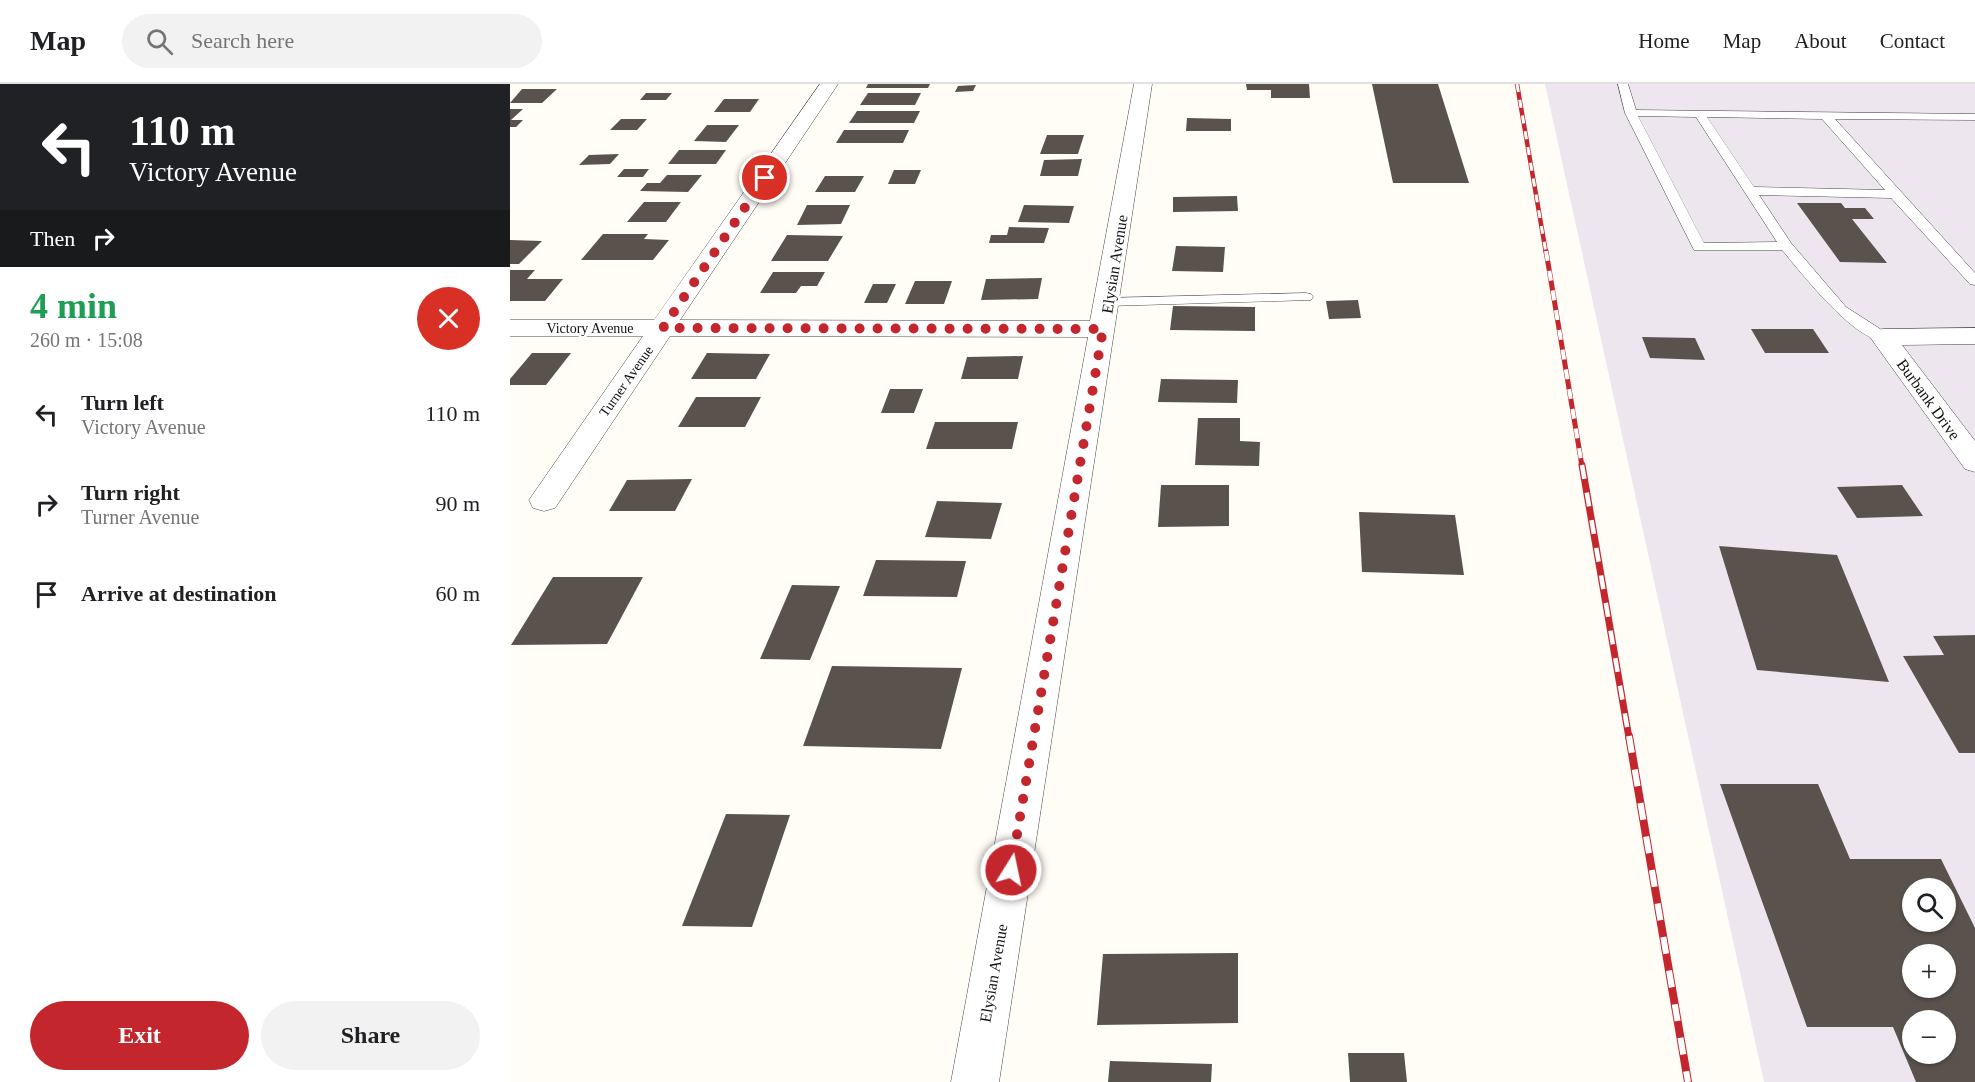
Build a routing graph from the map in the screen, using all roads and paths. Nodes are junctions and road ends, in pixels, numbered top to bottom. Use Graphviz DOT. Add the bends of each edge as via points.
graph roads {
  1 [pos="829,84"];
  2 [pos="1143,84"];
  3 [pos="1623,84"];
  4 [pos="1631,113"];
  5 [pos="1700,115"];
  6 [pos="1826,116"];
  7 [pos="1975,117"];
  8 [pos="1750,191"];
  9 [pos="1895,194"];
  10 [pos="1786,246"];
  11 [pos="1975,281"];
  12 [pos="1306,297"];
  13 [pos="1105,316"];
  14 [pos="510,328"];
  15 [pos="663,328"];
  16 [pos="1883,336"];
  17 [pos="1975,336"];
  18 [pos="1975,462"];
  19 [pos="544,500"];
  20 [pos="975,1082"];
  1 -- 15 [label="street, Turner Avenue"];
  2 -- 13 [label="street, Elysian Avenue"];
  3 -- 4 [label="lane"];
  4 -- 5 [label="lane"];
  4 -- 10 [label="lane" via="1699,247"];
  5 -- 6 [label="lane"];
  5 -- 8 [label="lane"];
  6 -- 7 [label="lane"];
  6 -- 9 [label="lane"];
  8 -- 9 [label="lane"];
  8 -- 10 [label="lane"];
  9 -- 11 [label="lane"];
  10 -- 16 [label="lane" via="1841,310"];
  12 -- 13 [label="lane"];
  13 -- 15 [label="street, Victory Avenue"];
  13 -- 20 [label="street, Elysian Avenue"];
  14 -- 15 [label="street, Victory Avenue"];
  15 -- 19 [label="street, Turner Avenue"];
  16 -- 17 [label="street"];
  16 -- 18 [label="street, Burbank Drive"];
}
